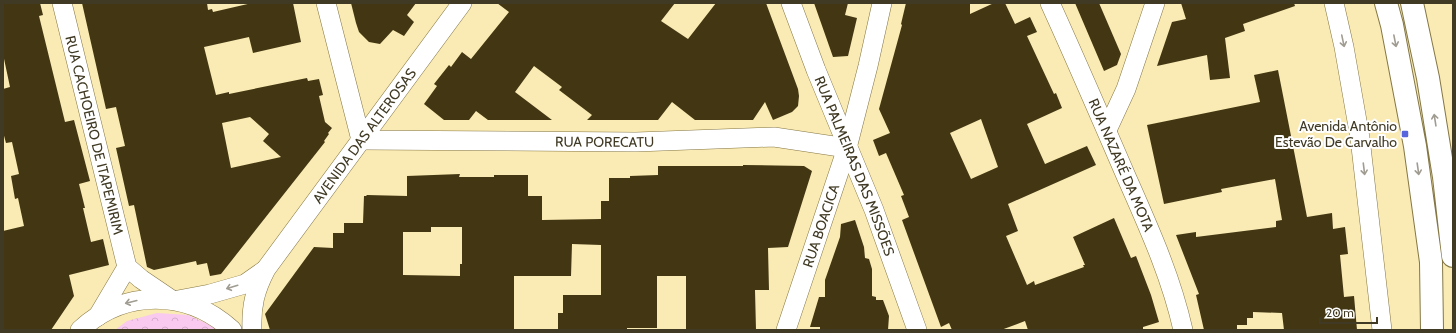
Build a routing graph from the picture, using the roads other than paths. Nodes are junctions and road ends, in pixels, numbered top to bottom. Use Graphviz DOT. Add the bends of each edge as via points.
graph roads {
  1 [pos="62,3"];
  2 [pos="326,3"];
  3 [pos="462,3"];
  4 [pos="792,3"];
  5 [pos="882,3"];
  6 [pos="1050,3"];
  7 [pos="1155,3"];
  8 [pos="1334,3"];
  9 [pos="1386,3"];
  10 [pos="1412,3"];
  11 [pos="1107,130"];
  12 [pos="361,140"];
  13 [pos="847,148"];
  14 [pos="1453,256"];
  15 [pos="127,267"];
  16 [pos="266,269"];
  17 [pos="173,300"];
  18 [pos="98,316"];
  19 [pos="80,330"];
  20 [pos="232,330"];
  21 [pos="252,330"];
  22 [pos="786,330"];
  23 [pos="917,330"];
  24 [pos="1183,330"];
  25 [pos="1382,330"];
  26 [pos="1432,330"];
  1 -- 15 [label="street, RUA CACHOEIRO DE ITAPEMIRIM"];
  2 -- 12 [label="street"];
  3 -- 12 [label="street, AVENIDA DAS ALTEROSAS"];
  4 -- 13 [label="street, RUA PALMEIRAS DAS MISSÕES"];
  5 -- 13 [label="street, RUA BOACICA"];
  6 -- 11 [label="street, RUA NAZARÉ DA MOTA"];
  7 -- 11 [label="street" via="1126,89"];
  8 -- 25 [label="street, one-way" via="1360,138"];
  9 -- 26 [label="highway, one-way" via="1416,153 1431,262"];
  14 -- 10 [label="highway, one-way" via="1443,169"];
  11 -- 24 [label="street, RUA NAZARÉ DA MOTA" via="1158,249"];
  12 -- 13 [label="street, RUA PORECATU" via="636,142 774,137"];
  12 -- 16 [label="street, AVENIDA DAS ALTEROSAS"];
  13 -- 22 [label="street, RUA BOACICA"];
  13 -- 23 [label="street, RUA PALMEIRAS DAS MISSÕES" via="874,210"];
  15 -- 17 [label="street"];
  15 -- 18 [label="street"];
  16 -- 17 [label="street, AVENIDA DAS ALTEROSAS, one-way" via="244,284 210,294"];
  16 -- 21 [label="street, AVENIDA DAS ALTEROSAS" via="254,298"];
  17 -- 18 [label="street, one-way" via="138,300 120,305"];
  17 -- 20 [label="street" via="208,312"];
  18 -- 19 [label="street"];
}
